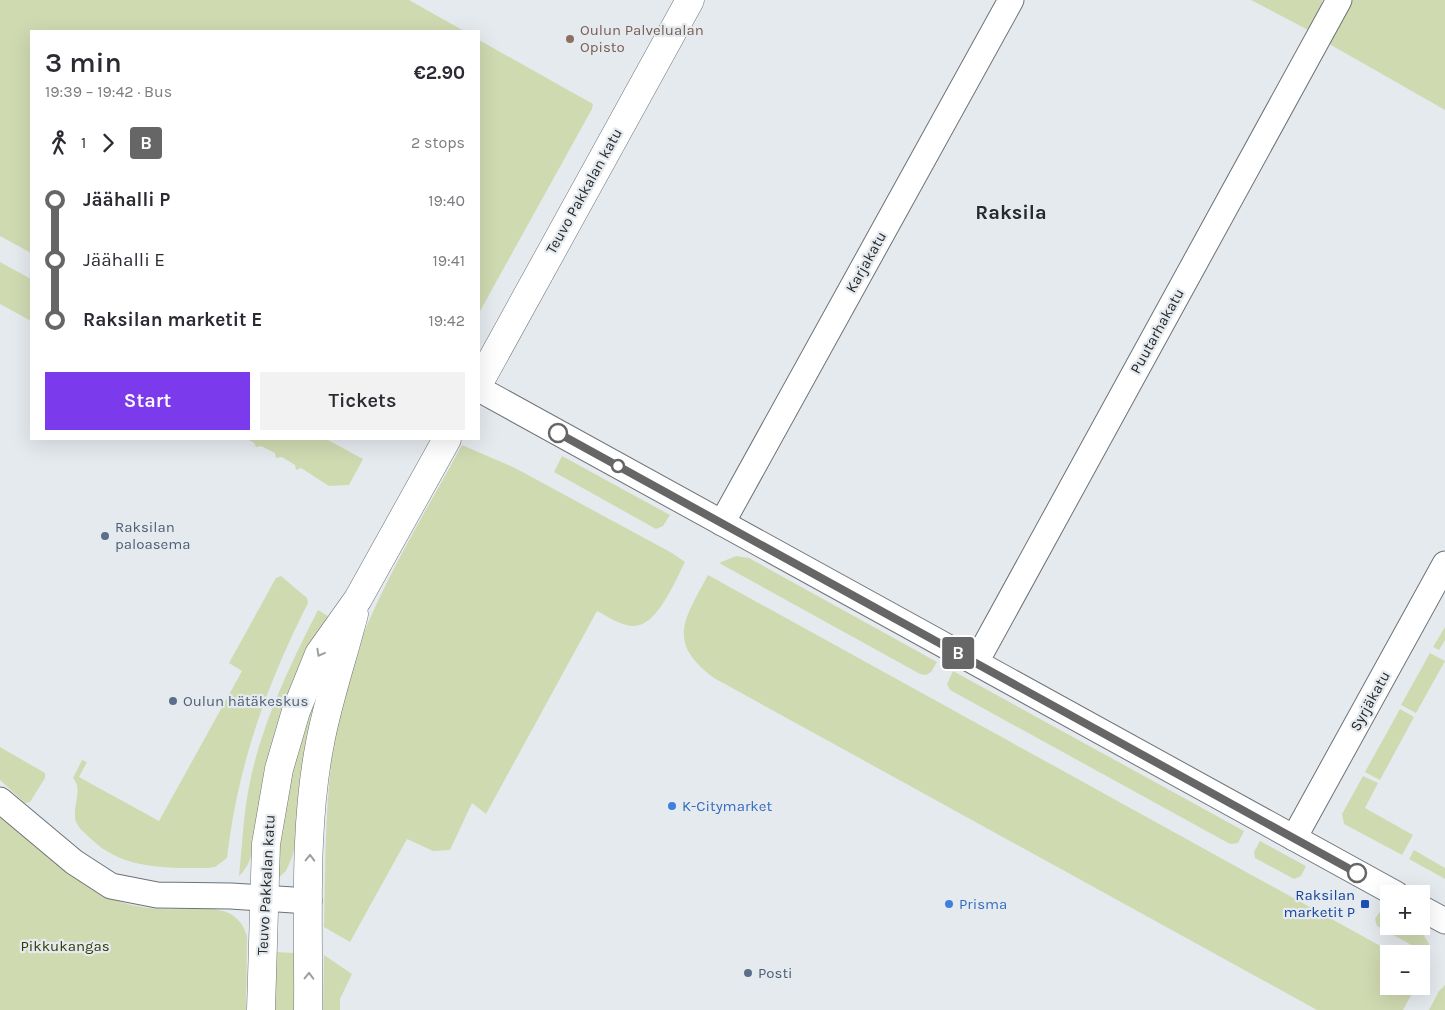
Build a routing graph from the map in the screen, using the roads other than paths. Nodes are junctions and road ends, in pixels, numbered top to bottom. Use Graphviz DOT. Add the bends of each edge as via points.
graph roads {
  1 [pos="690,0"];
  2 [pos="1011,0"];
  3 [pos="1339,0"];
  4 [pos="480,381"];
  5 [pos="480,390"];
  6 [pos="446,440"];
  7 [pos="722,524"];
  8 [pos="1445,564"];
  9 [pos="358,599"];
  10 [pos="976,662"];
  11 [pos="0,800"];
  12 [pos="1294,838"];
  13 [pos="1380,885"];
  14 [pos="263,898"];
  15 [pos="309,901"];
  16 [pos="1430,913"];
  17 [pos="1445,921"];
  18 [pos="261,1010"];
  19 [pos="308,1010"];
  1 -- 4 [label="street, Teuvo Pakkalan katu"];
  2 -- 7 [label="street, Karjakatu"];
  3 -- 10 [label="street, Puutarhakatu"];
  5 -- 7 [label="street"];
  6 -- 9 [label="street, Teuvo Pakkalan katu"];
  7 -- 10 [label="street"];
  8 -- 12 [label="street, Syrjäkatu"];
  9 -- 14 [label="street, Teuvo Pakkalan katu, one-way" via="319,654 296,712 271,808"];
  15 -- 9 [label="street, Teuvo Pakkalan katu, one-way" via="320,744"];
  10 -- 12 [label="street"];
  11 -- 14 [label="street" via="74,862 112,886 157,895"];
  12 -- 13 [label="street"];
  14 -- 15 [label="street"];
  14 -- 18 [label="street, Teuvo Pakkalan katu"];
  19 -- 15 [label="street, Teuvo Pakkalan katu, one-way"];
  16 -- 17 [label="street"];
}
